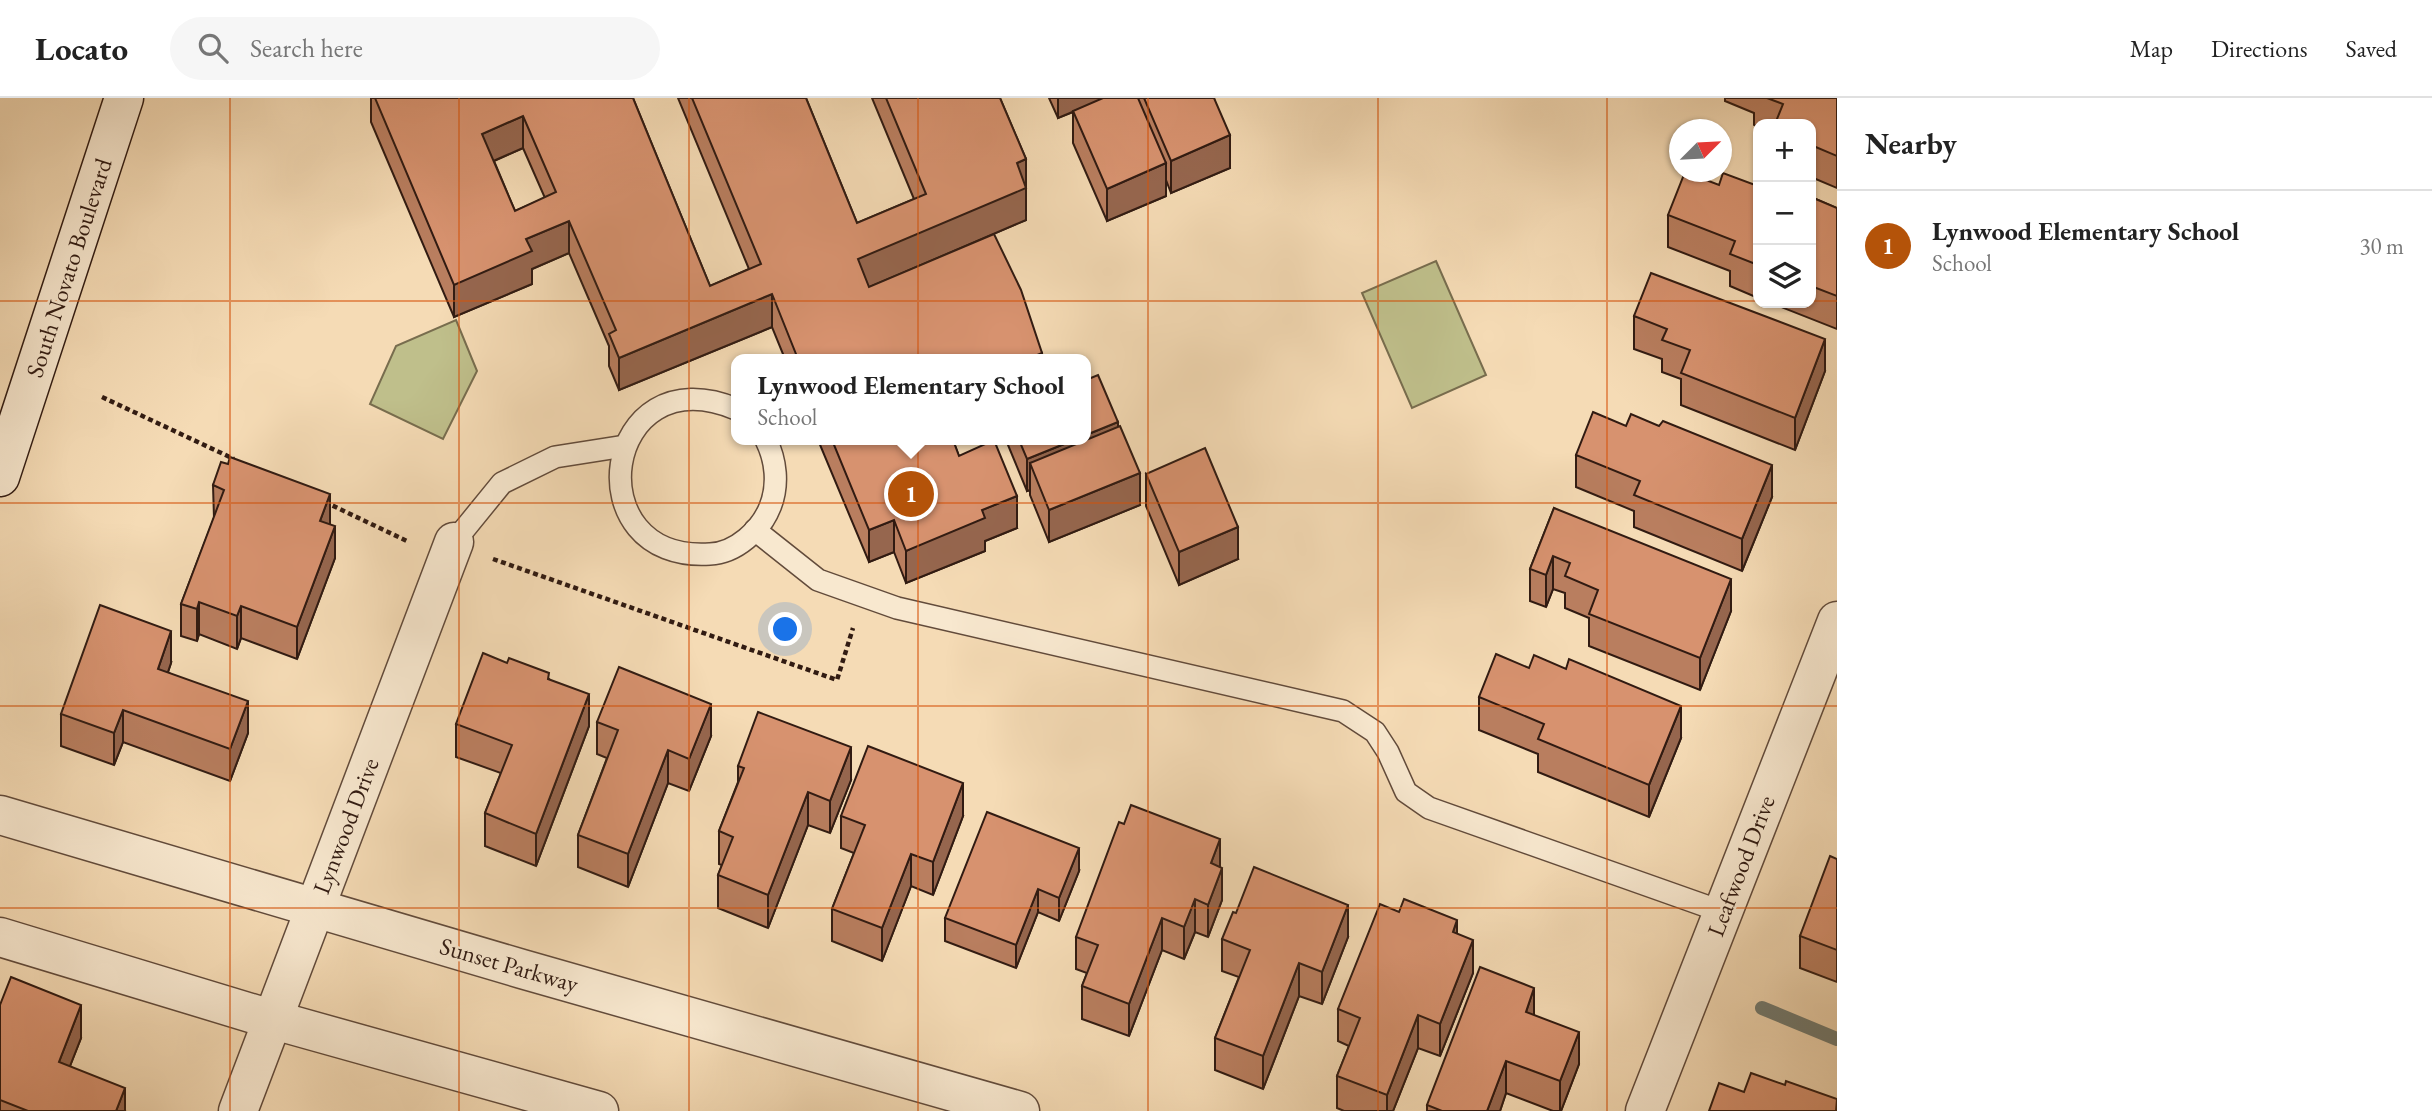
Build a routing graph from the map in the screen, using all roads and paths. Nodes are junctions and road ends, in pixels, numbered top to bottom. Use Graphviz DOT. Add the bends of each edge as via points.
graph roads {
  1 [pos="124,98"];
  2 [pos="102,397"];
  3 [pos="731,407"];
  4 [pos="769,445"];
  5 [pos="625,446"];
  6 [pos="237,461"];
  7 [pos="0,478"];
  8 [pos="323,501"];
  9 [pos="755,530"];
  10 [pos="409,542"];
  11 [pos="454,542"];
  12 [pos="492,559"];
  13 [pos="863,596"];
  14 [pos="1837,621"];
  15 [pos="0,815"];
  16 [pos="314,908"];
  17 [pos="1723,912"];
  18 [pos="0,937"];
  19 [pos="274,1020"];
  20 [pos="948,1101"];
  21 [pos="239,1111"];
  22 [pos="599,1111"];
  23 [pos="1020,1111"];
  24 [pos="1645,1111"];
  1 -- 7 [label="street, South Novato Boulevard"];
  2 -- 6 [label="path"];
  3 -- 5 [label="lane" via="715,400 687,398 661,407 639,423"];
  4 -- 9 [label="lane" via="776,480 770,507"];
  5 -- 9 [label="lane" via="619,470 629,517 666,549 714,554 737,545"];
  5 -- 11 [label="lane" via="555,457 502,483"];
  8 -- 10 [label="path"];
  9 -- 13 [label="lane" via="818,580"];
  11 -- 16 [label="street, Lynwood Drive"];
  12 -- 13 [label="path" via="836,680"];
  13 -- 17 [label="lane" via="897,608 1343,711 1375,732 1406,792 1429,808"];
  14 -- 17 [label="street, Leafwood Drive"];
  15 -- 16 [label="street, Sunset Parkway"];
  16 -- 19 [label="street, Lynwood Drive"];
  16 -- 20 [label="street, Sunset Parkway"];
  17 -- 24 [label="street, Leafwood Drive"];
  18 -- 19 [label="street"];
  19 -- 21 [label="street, Lynwood Drive"];
  19 -- 22 [label="street"];
  20 -- 23 [label="street, Sunset Parkway"];
}
